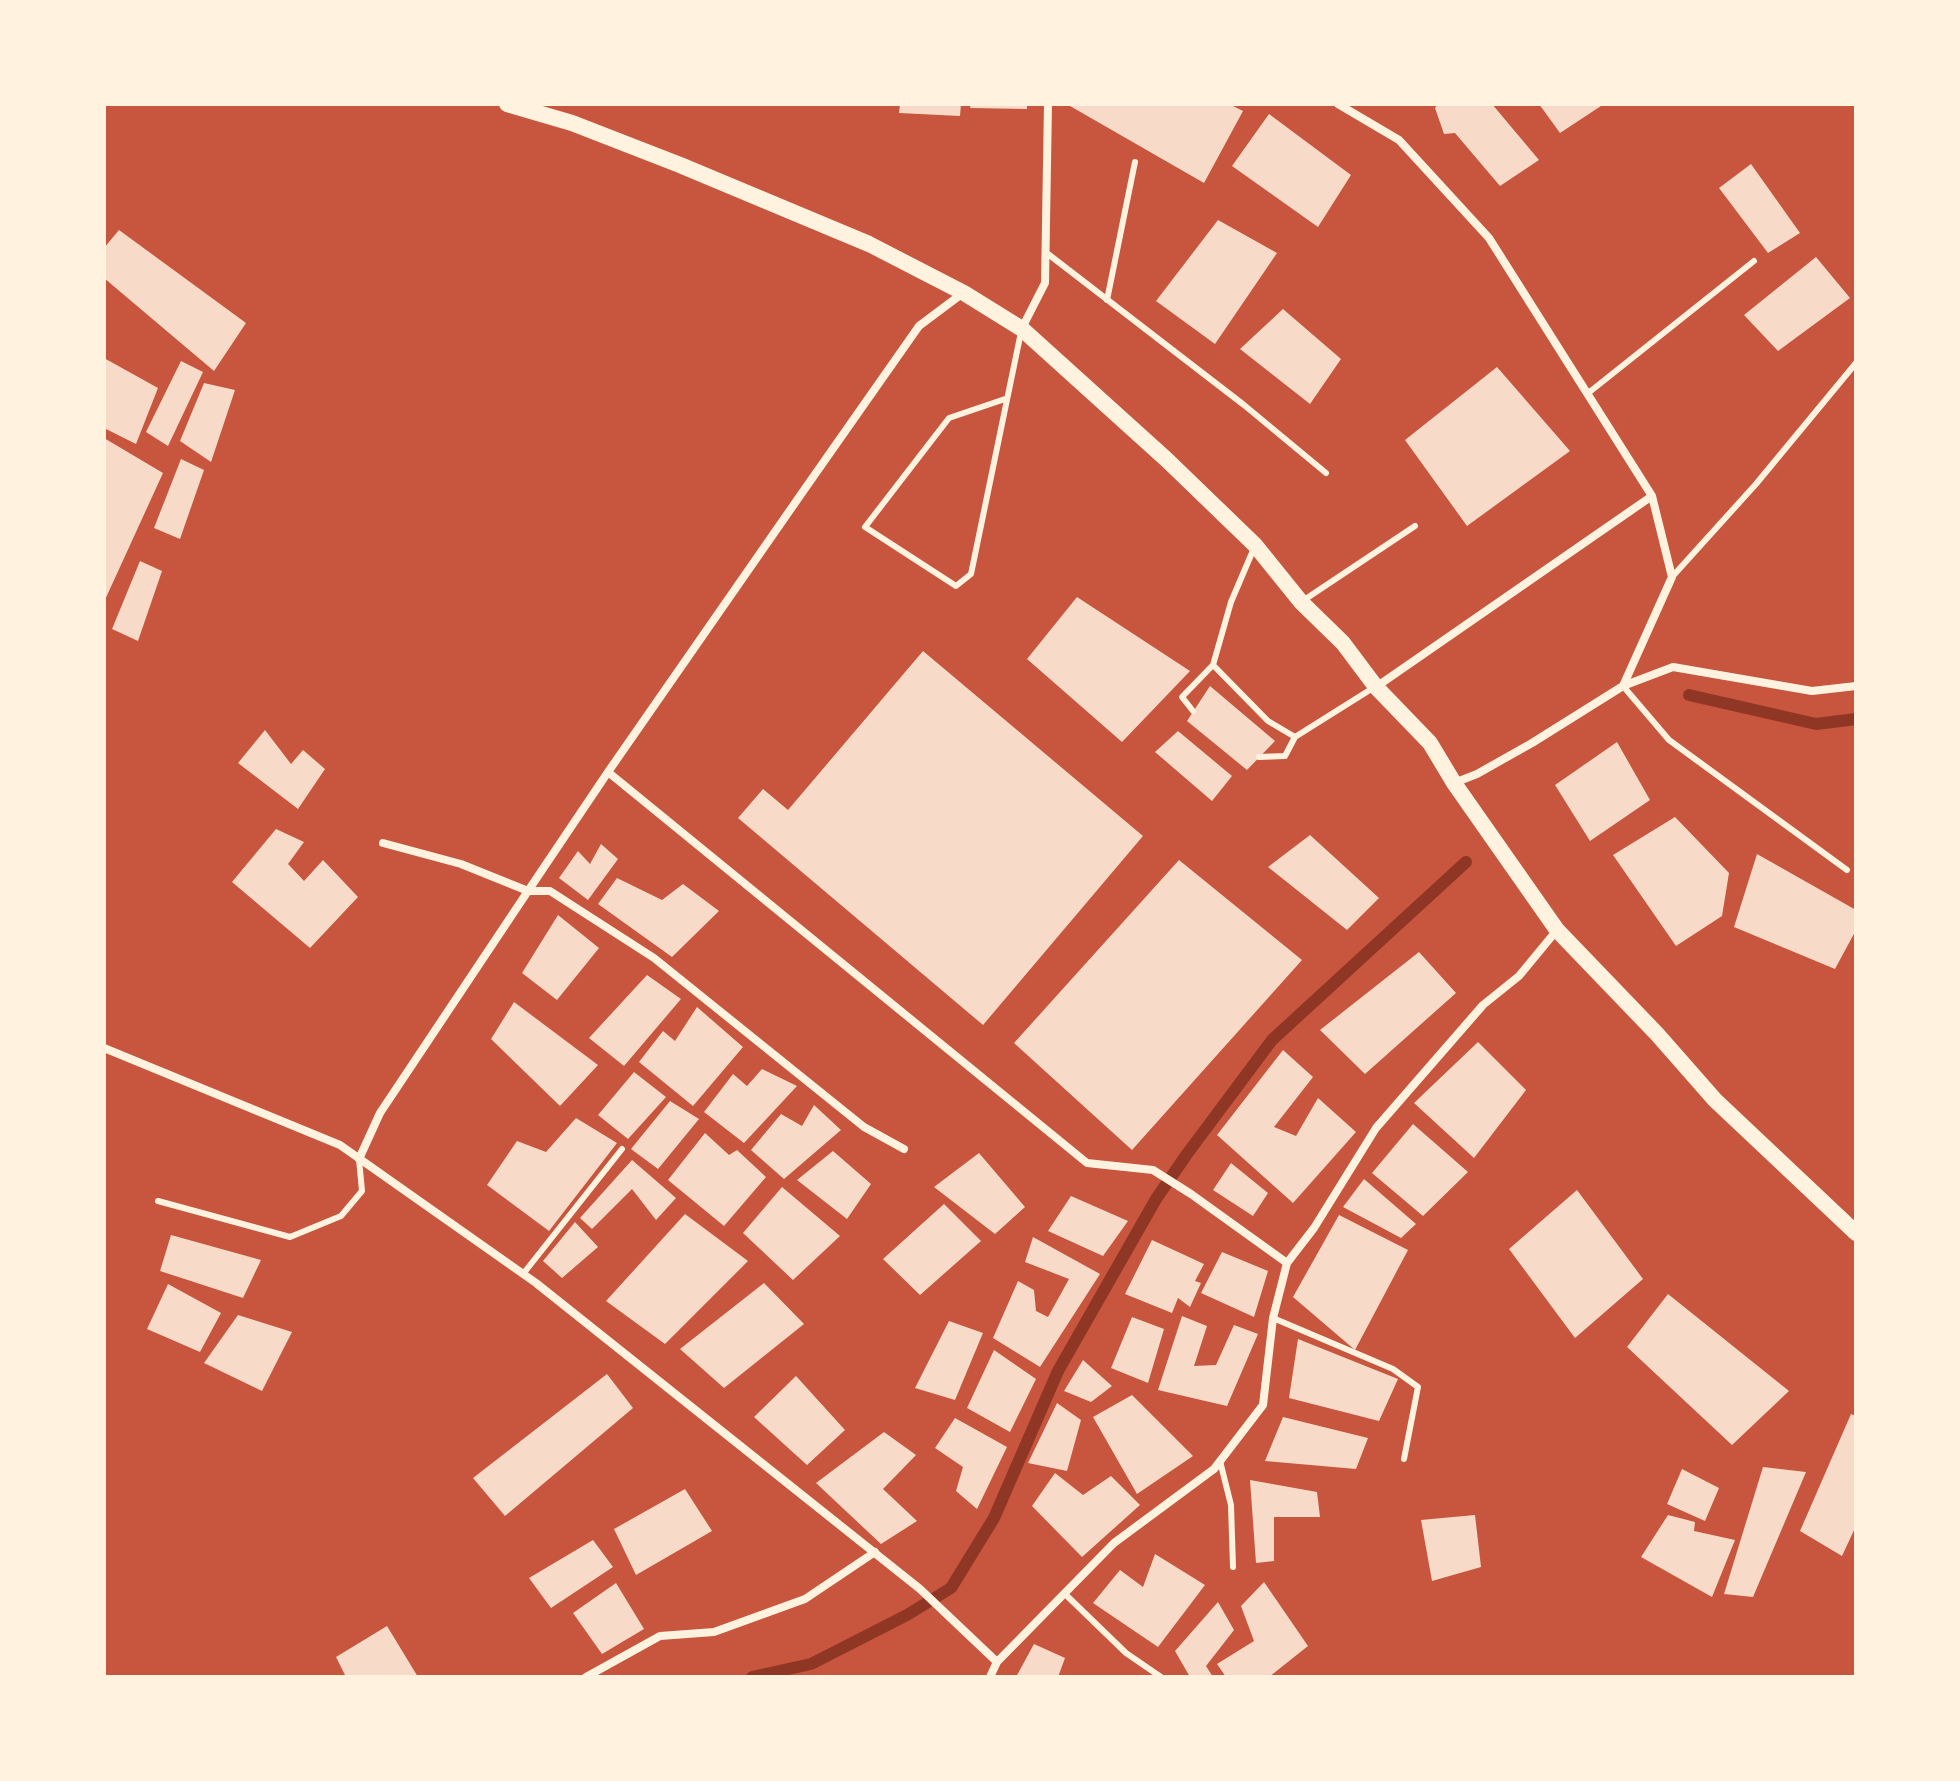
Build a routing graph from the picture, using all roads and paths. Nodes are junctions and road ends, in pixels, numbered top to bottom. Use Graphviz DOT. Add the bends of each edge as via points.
graph roads {
  1 [pos="507,104"];
  2 [pos="1048,104"];
  3 [pos="1338,104"];
  4 [pos="1135,162"];
  5 [pos="1048,254"];
  6 [pos="1754,261"];
  7 [pos="964,293"];
  8 [pos="1107,300"];
  9 [pos="1022,329"];
  10 [pos="1856,363"];
  11 [pos="1587,394"];
  12 [pos="1005,399"];
  13 [pos="1326,473"];
  14 [pos="1652,496"];
  15 [pos="1415,526"];
  16 [pos="1255,545"];
  17 [pos="1672,577"];
  18 [pos="1301,602"];
  19 [pos="1213,665"];
  20 [pos="1623,686"];
  21 [pos="1856,686"];
  22 [pos="1376,687"];
  23 [pos="1193,711"];
  24 [pos="1295,737"];
  25 [pos="1259,757"];
  26 [pos="608,772"];
  27 [pos="1454,783"];
  28 [pos="383,843"];
  29 [pos="1847,870"];
  30 [pos="528,891"];
  31 [pos="1557,930"];
  32 [pos="104,1048"];
  33 [pos="622,1149"];
  34 [pos="904,1149"];
  35 [pos="359,1159"];
  36 [pos="158,1201"];
  37 [pos="1856,1233"];
  38 [pos="1287,1263"];
  39 [pos="523,1274"];
  40 [pos="1273,1318"];
  41 [pos="1404,1459"];
  42 [pos="1220,1461"];
  43 [pos="875,1552"];
  44 [pos="1233,1567"];
  45 [pos="1064,1593"];
  46 [pos="997,1662"];
  47 [pos="586,1677"];
  48 [pos="990,1677"];
  49 [pos="1161,1677"];
  1 -- 7 [label="main road" via="680,165 869,244"];
  2 -- 5 [label="street"];
  3 -- 11 [label="street" via="1399,140 1489,238"];
  4 -- 8 [label="lane"];
  5 -- 8 [label="lane"];
  5 -- 9 [label="street" via="1045,283"];
  6 -- 11 [label="lane"];
  7 -- 9 [label="main road"];
  7 -- 26 [label="street" via="919,326"];
  8 -- 13 [label="lane"];
  9 -- 12 [label="lane"];
  9 -- 16 [label="main road"];
  10 -- 17 [label="lane"];
  11 -- 14 [label="street"];
  12 -- 12 [label="lane" via="949,418 865,527 956,586 971,574"];
  14 -- 17 [label="street"];
  14 -- 22 [label="street"];
  15 -- 18 [label="lane"];
  16 -- 18 [label="main road"];
  16 -- 19 [label="lane"];
  17 -- 20 [label="street"];
  18 -- 22 [label="main road" via="1343,643"];
  19 -- 23 [label="lane" via="1182,697"];
  19 -- 24 [label="lane" via="1268,721"];
  20 -- 21 [label="street" via="1673,667 1812,691"];
  20 -- 27 [label="street" via="1532,743"];
  20 -- 29 [label="lane" via="1669,740"];
  22 -- 24 [label="lane"];
  22 -- 27 [label="main road" via="1430,743"];
  24 -- 25 [label="lane" via="1285,756"];
  26 -- 30 [label="street"];
  26 -- 38 [label="street" via="1087,1163 1153,1170"];
  27 -- 31 [label="main road"];
  28 -- 30 [label="street" via="461,864"];
  30 -- 34 [label="street" via="550,891 654,958 864,1127"];
  30 -- 35 [label="street" via="380,1113"];
  31 -- 37 [label="main road" via="1715,1100"];
  31 -- 38 [label="street" via="1519,976 1483,1005 1376,1128"];
  32 -- 35 [label="street" via="340,1145"];
  33 -- 39 [label="lane"];
  35 -- 36 [label="lane" via="362,1191 341,1216 290,1237"];
  35 -- 39 [label="street"];
  38 -- 40 [label="street"];
  39 -- 43 [label="street"];
  40 -- 41 [label="lane" via="1393,1369 1418,1387"];
  40 -- 42 [label="street" via="1263,1405"];
  42 -- 44 [label="lane" via="1231,1505"];
  42 -- 45 [label="street" via="1114,1543"];
  43 -- 46 [label="street"];
  43 -- 47 [label="street" via="805,1599 714,1632 660,1636"];
  45 -- 46 [label="street"];
  45 -- 49 [label="lane" via="1126,1653"];
  46 -- 48 [label="street"];
}
